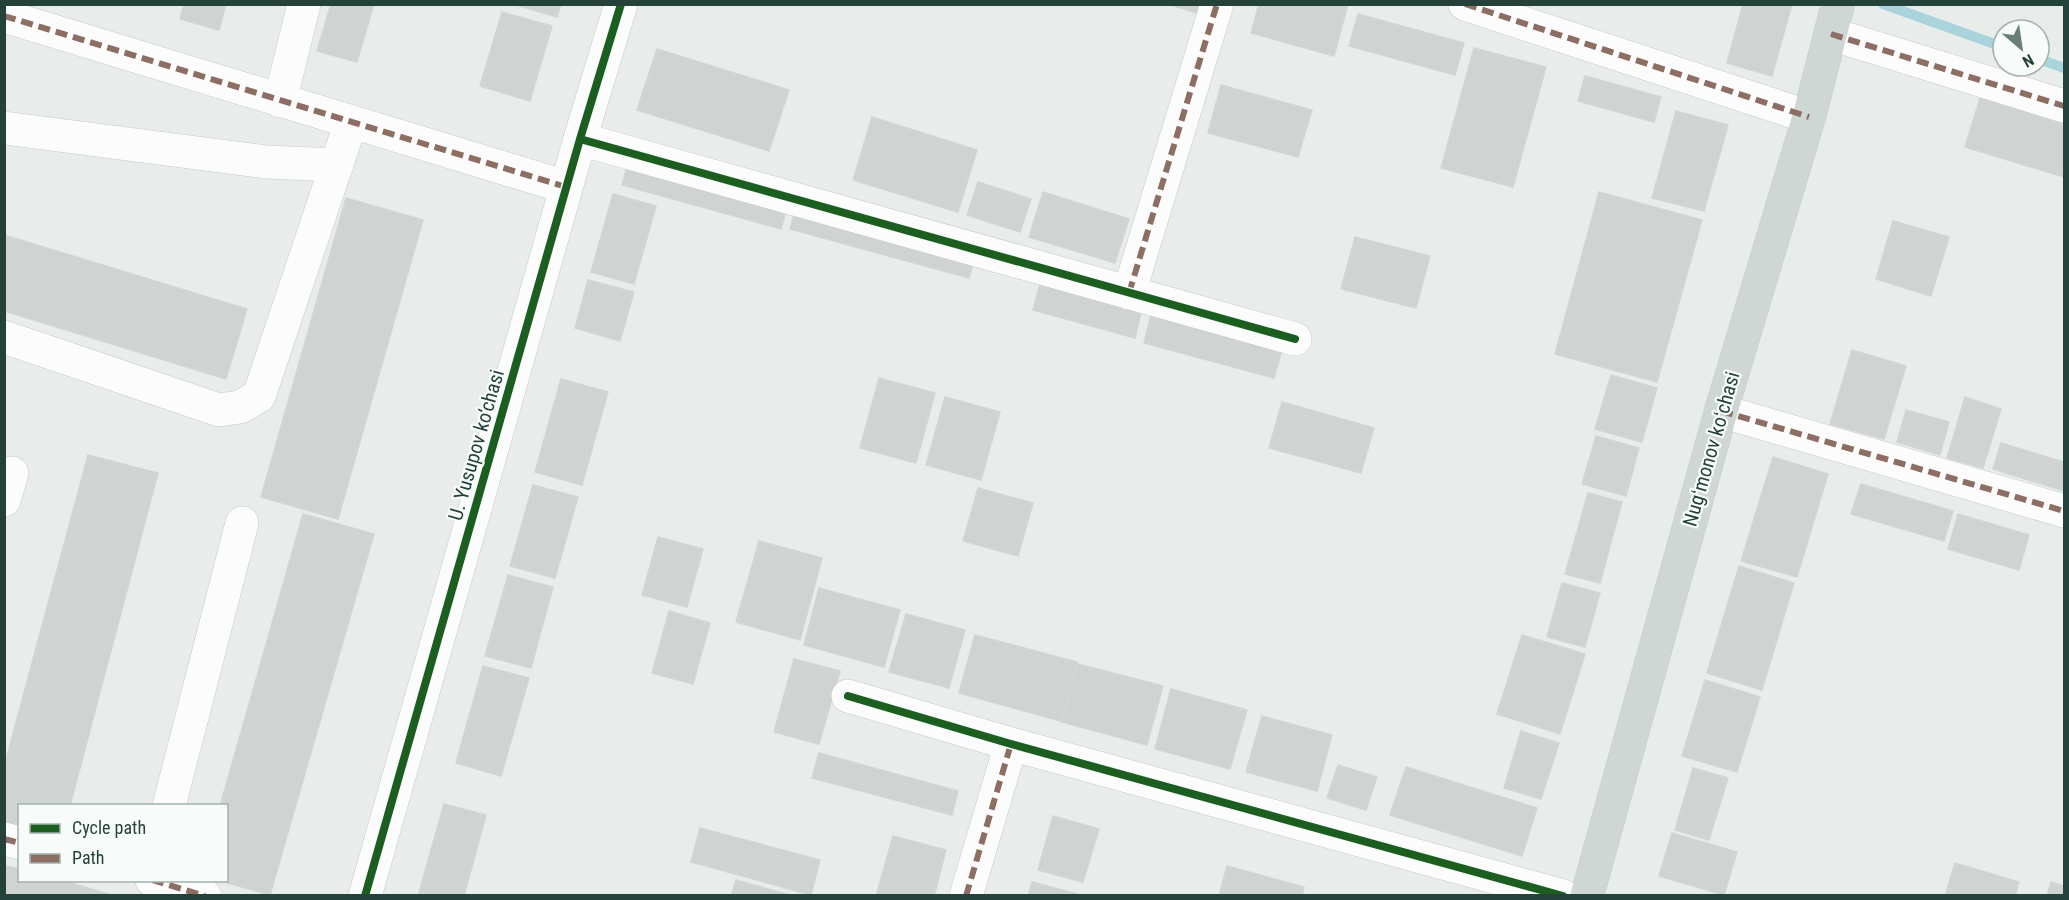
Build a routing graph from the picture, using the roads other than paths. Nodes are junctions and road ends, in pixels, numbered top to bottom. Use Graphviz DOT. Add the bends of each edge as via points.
graph roads {
  1 [pos="304,4"];
  2 [pos="621,4"];
  3 [pos="1217,4"];
  4 [pos="1464,4"];
  5 [pos="4,16"];
  6 [pos="1834,19"];
  7 [pos="280,100"];
  8 [pos="2064,106"];
  9 [pos="1809,117"];
  10 [pos="351,122"];
  11 [pos="4,128"];
  12 [pos="580,139"];
  13 [pos="337,165"];
  14 [pos="566,187"];
  15 [pos="1129,293"];
  16 [pos="4,337"];
  17 [pos="1295,339"];
  18 [pos="1721,411"];
  19 [pos="2064,511"];
  20 [pos="242,523"];
  21 [pos="848,696"];
  22 [pos="1011,744"];
  23 [pos="170,804"];
  24 [pos="159,882"];
  25 [pos="206,896"];
  26 [pos="365,896"];
  27 [pos="966,896"];
  28 [pos="1563,896"];
  29 [pos="1587,896"];
  1 -- 7 [label="street"];
  2 -- 12 [label="street, U. Yusupov ko‘chasi"];
  3 -- 15 [label="street"];
  4 -- 9 [label="street"];
  5 -- 7 [label="street"];
  6 -- 8 [label="street"];
  6 -- 9 [label="main road, Nugʻmonov koʻchasi"];
  7 -- 10 [label="street"];
  9 -- 18 [label="main road, Nugʻmonov koʻchasi"];
  10 -- 13 [label="street"];
  10 -- 14 [label="street"];
  11 -- 13 [label="street" via="267,162"];
  12 -- 14 [label="street, U. Yusupov ko‘chasi"];
  12 -- 15 [label="street"];
  13 -- 16 [label="street" via="260,396 240,407 219,410"];
  14 -- 26 [label="street, U. Yusupov ko‘chasi"];
  15 -- 17 [label="street"];
  18 -- 19 [label="street"];
  18 -- 29 [label="main road, Nugʻmonov koʻchasi"];
  20 -- 23 [label="street"];
  21 -- 22 [label="street"];
  22 -- 27 [label="street"];
  22 -- 28 [label="street"];
  24 -- 25 [label="street"];
}
